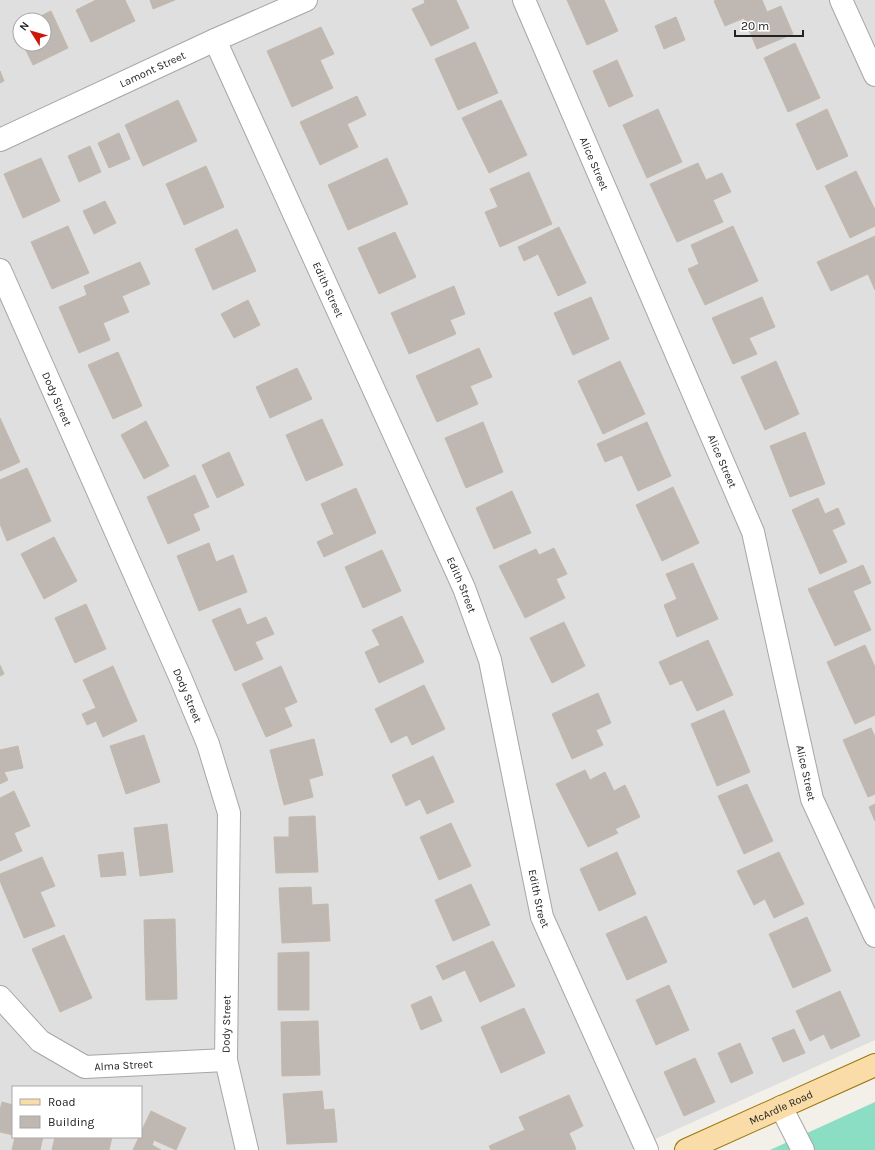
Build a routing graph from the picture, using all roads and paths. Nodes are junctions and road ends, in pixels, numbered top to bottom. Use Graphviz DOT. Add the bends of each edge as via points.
graph roads {
  1 [pos="306,0"];
  2 [pos="524,0"];
  3 [pos="841,0"];
  4 [pos="215,40"];
  5 [pos="875,75"];
  6 [pos="0,140"];
  7 [pos="0,270"];
  8 [pos="875,936"];
  9 [pos="0,997"];
  10 [pos="226,1060"];
  11 [pos="875,1065"];
  12 [pos="781,1107"];
  13 [pos="247,1150"];
  14 [pos="647,1150"];
  15 [pos="686,1150"];
  16 [pos="803,1150"];
  1 -- 4 [label="street, Lamont Street"];
  2 -- 8 [label="street, Alice Street" via="753,532 812,799"];
  3 -- 5 [label="street"];
  4 -- 6 [label="street, Lamont Street"];
  4 -- 14 [label="street, Edith Street" via="464,588 490,660 542,917"];
  7 -- 10 [label="street, Dody Street" via="181,679 208,744 229,813"];
  9 -- 10 [label="street, Alma Street" via="40,1041 85,1067"];
  10 -- 13 [label="street, Dody Street"];
  11 -- 12 [label="main road, McArdle Road"];
  12 -- 15 [label="main road, McArdle Road"];
  12 -- 16 [label="street"];
}
